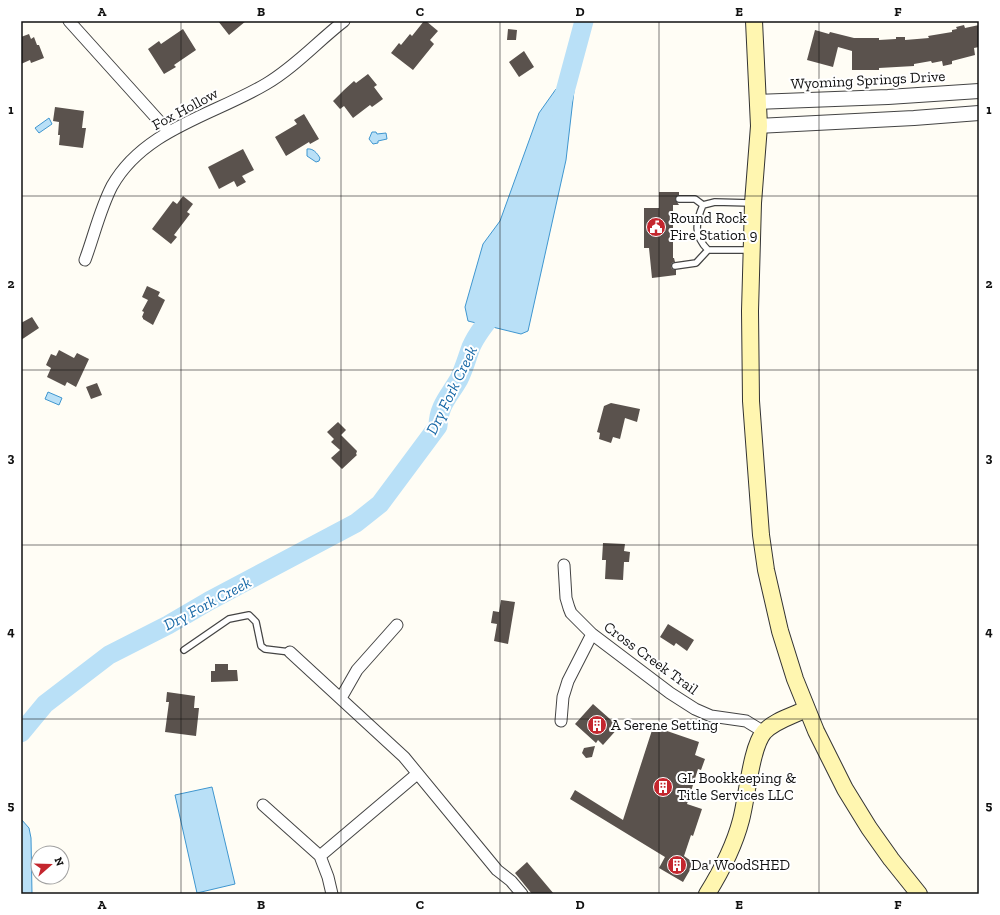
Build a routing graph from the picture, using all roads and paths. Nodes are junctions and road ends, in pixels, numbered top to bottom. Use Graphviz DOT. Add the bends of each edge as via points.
graph roads {
  1 [pos="70,21"];
  2 [pos="344,21"];
  3 [pos="754,21"];
  4 [pos="979,91"];
  5 [pos="758,102"];
  6 [pos="979,113"];
  7 [pos="759,126"];
  8 [pos="169,132"];
  9 [pos="679,199"];
  10 [pos="753,202"];
  11 [pos="703,205"];
  12 [pos="708,250"];
  13 [pos="752,250"];
  14 [pos="85,260"];
  15 [pos="675,266"];
  16 [pos="564,565"];
  17 [pos="397,625"];
  18 [pos="592,634"];
  19 [pos="184,650"];
  20 [pos="290,652"];
  21 [pos="341,698"];
  22 [pos="806,709"];
  23 [pos="560,721"];
  24 [pos="764,732"];
  25 [pos="417,774"];
  26 [pos="263,805"];
  27 [pos="320,856"];
  28 [pos="332,894"];
  29 [pos="522,894"];
  30 [pos="707,894"];
  31 [pos="919,894"];
  1 -- 8 [label="street"];
  2 -- 8 [label="street, Fox Hollow" via="268,83"];
  3 -- 5 [label="main road"];
  4 -- 5 [label="street, Wyoming Springs Drive" via="888,98"];
  5 -- 7 [label="main road"];
  6 -- 7 [label="street"];
  7 -- 10 [label="main road"];
  8 -- 14 [label="street, Fox Hollow" via="134,158 112,186"];
  9 -- 11 [label="lane" via="695,199"];
  10 -- 11 [label="lane" via="715,202"];
  10 -- 13 [label="main road"];
  11 -- 12 [label="lane" via="696,230 701,244"];
  12 -- 13 [label="lane"];
  12 -- 15 [label="lane" via="696,263"];
  13 -- 22 [label="main road" via="751,400 761,535 780,631"];
  16 -- 18 [label="street, Cross Creek Trail" via="569,608"];
  17 -- 21 [label="street" via="357,670"];
  18 -- 23 [label="street" via="568,681"];
  18 -- 24 [label="street, Cross Creek Trail" via="695,710 711,716 746,721"];
  19 -- 20 [label="lane" via="229,619 249,615 256,622 261,646 265,649"];
  20 -- 21 [label="street"];
  21 -- 25 [label="street" via="404,757"];
  22 -- 24 [label="main road" via="774,724"];
  22 -- 31 [label="main road" via="845,789 869,828"];
  24 -- 30 [label="main road" via="754,756 736,839"];
  25 -- 27 [label="street"];
  25 -- 29 [label="street" via="497,870"];
  26 -- 27 [label="street"];
  27 -- 28 [label="street"];
}
